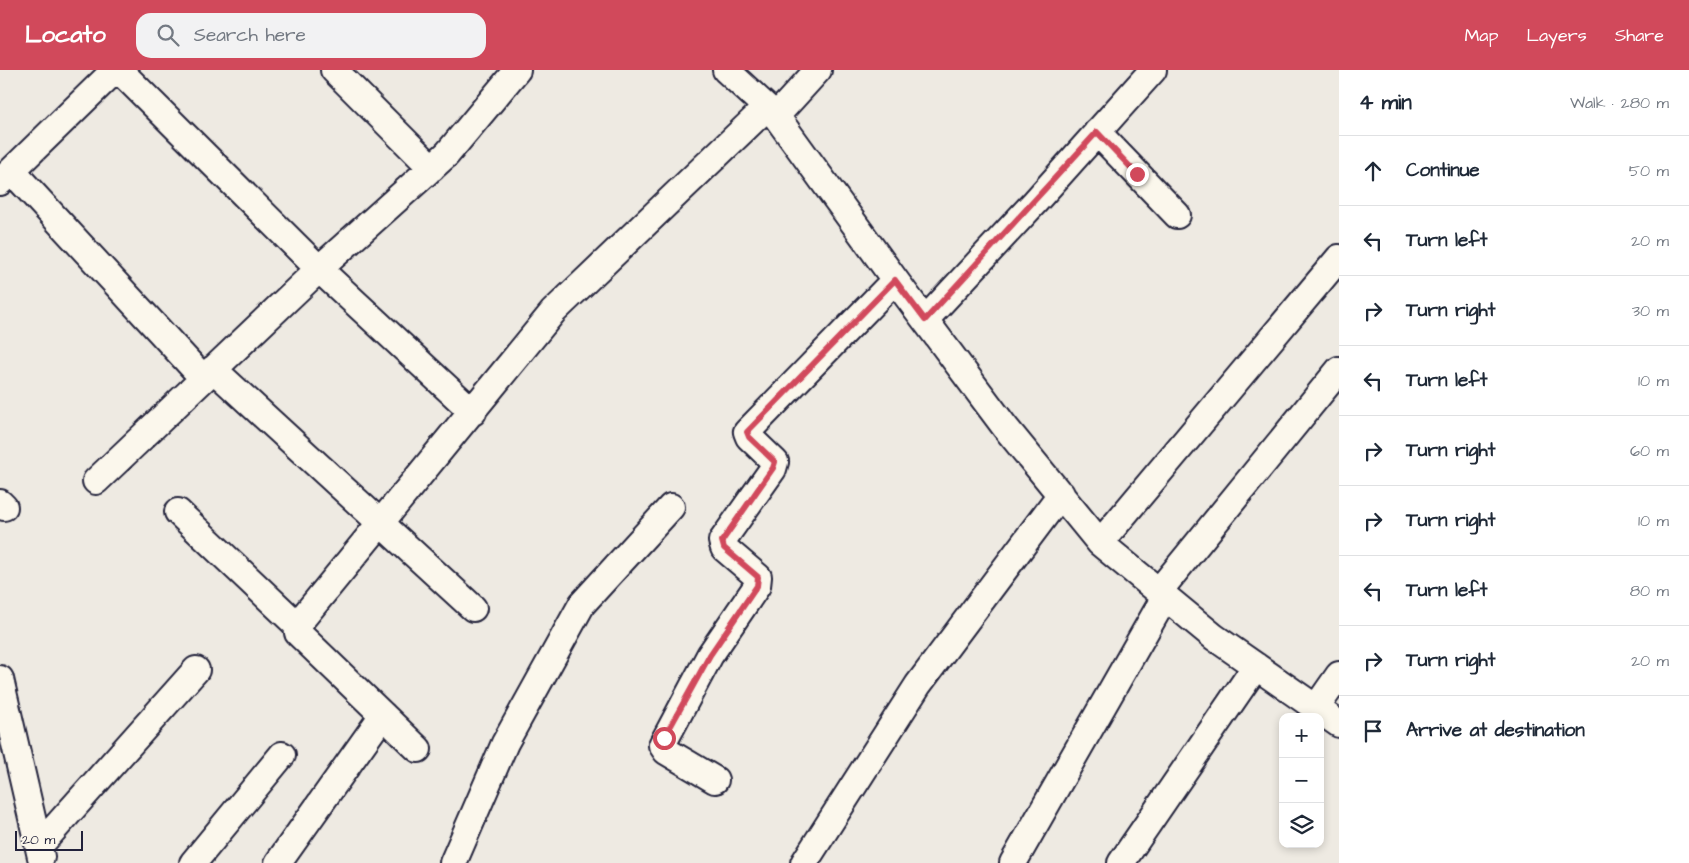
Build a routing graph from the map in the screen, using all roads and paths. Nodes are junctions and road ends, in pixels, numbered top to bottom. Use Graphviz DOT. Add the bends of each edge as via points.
graph roads {
  1 [pos="117,70"];
  2 [pos="334,70"];
  3 [pos="517,70"];
  4 [pos="726,70"];
  5 [pos="818,70"];
  6 [pos="1153,70"];
  7 [pos="771,112"];
  8 [pos="1097,132"];
  9 [pos="432,168"];
  10 [pos="6,176"];
  11 [pos="1177,215"];
  12 [pos="1339,258"];
  13 [pos="320,269"];
  14 [pos="895,280"];
  15 [pos="925,320"];
  16 [pos="1339,370"];
  17 [pos="208,373"];
  18 [pos="473,412"];
  19 [pos="96,481"];
  20 [pos="1061,494"];
  21 [pos="671,507"];
  22 [pos="178,512"];
  23 [pos="381,524"];
  24 [pos="1100,542"];
  25 [pos="1162,594"];
  26 [pos="473,608"];
  27 [pos="297,625"];
  28 [pos="1256,666"];
  29 [pos="196,670"];
  30 [pos="1339,675"];
  31 [pos="0,679"];
  32 [pos="1316,708"];
  33 [pos="383,715"];
  34 [pos="1339,724"];
  35 [pos="418,749"];
  36 [pos="282,754"];
  37 [pos="715,780"];
  38 [pos="40,854"];
  39 [pos="193,863"];
  40 [pos="278,863"];
  41 [pos="453,863"];
  42 [pos="804,863"];
  43 [pos="1013,863"];
  44 [pos="1121,863"];
  1 -- 10 [label="street"];
  1 -- 13 [label="street"];
  2 -- 9 [label="street"];
  3 -- 9 [label="street"];
  4 -- 7 [label="street"];
  5 -- 7 [label="street"];
  6 -- 8 [label="street"];
  7 -- 14 [label="street"];
  7 -- 18 [label="street" via="554,312"];
  8 -- 11 [label="street"];
  8 -- 15 [label="street"];
  9 -- 13 [label="street"];
  10 -- 17 [label="street"];
  12 -- 24 [label="street"];
  13 -- 17 [label="street"];
  13 -- 18 [label="street"];
  14 -- 15 [label="street"];
  14 -- 37 [label="street" via="747,432 775,462 722,541 724,548 758,577 757,586 710,655 662,745 666,751"];
  15 -- 20 [label="street" via="1005,427"];
  16 -- 25 [label="street"];
  17 -- 19 [label="street"];
  17 -- 23 [label="street"];
  18 -- 23 [label="street"];
  20 -- 24 [label="street"];
  20 -- 42 [label="street" via="918,685"];
  21 -- 41 [label="street" via="582,604 505,743"];
  22 -- 27 [label="street"];
  23 -- 26 [label="street"];
  23 -- 27 [label="street"];
  24 -- 25 [label="street"];
  25 -- 28 [label="street" via="1214,637"];
  25 -- 43 [label="street"];
  27 -- 33 [label="street" via="298,633"];
  28 -- 32 [label="street"];
  28 -- 44 [label="street"];
  29 -- 38 [label="street"];
  30 -- 32 [label="street"];
  31 -- 38 [label="street"];
  32 -- 34 [label="street"];
  33 -- 35 [label="street"];
  33 -- 40 [label="street"];
  36 -- 39 [label="street"];
}
